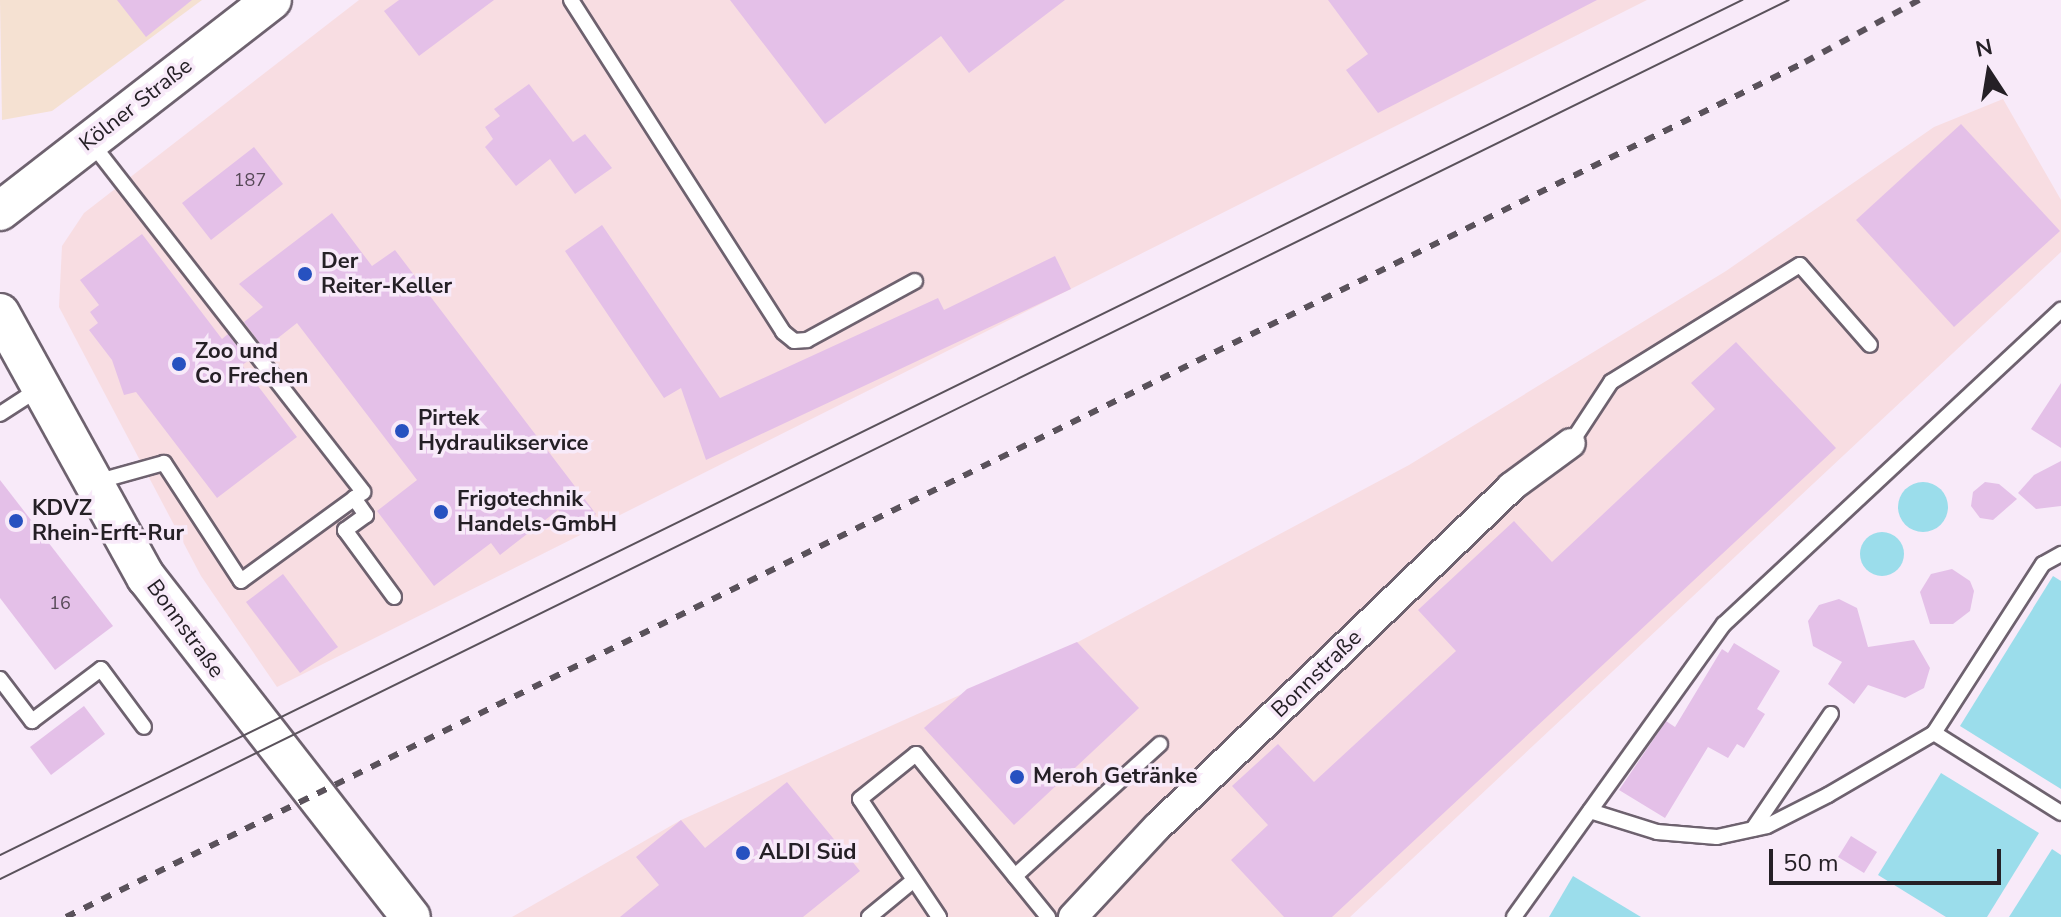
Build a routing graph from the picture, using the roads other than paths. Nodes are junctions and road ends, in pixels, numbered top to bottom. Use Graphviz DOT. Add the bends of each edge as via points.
graph roads {
  1 [pos="272,0"];
  2 [pos="571,0"];
  3 [pos="90,141"];
  4 [pos="0,211"];
  5 [pos="915,281"];
  6 [pos="2061,310"];
  7 [pos="0,313"];
  8 [pos="1870,345"];
  9 [pos="41,388"];
  10 [pos="0,414"];
  11 [pos="1571,443"];
  12 [pos="91,483"];
  13 [pos="354,498"];
  14 [pos="2061,554"];
  15 [pos="394,597"];
  16 [pos="0,679"];
  17 [pos="1831,714"];
  18 [pos="144,727"];
  19 [pos="1934,733"];
  20 [pos="1160,744"];
  21 [pos="1590,811"];
  22 [pos="2061,813"];
  23 [pos="1753,829"];
  24 [pos="1015,876"];
  25 [pos="914,880"];
  26 [pos="411,917"];
  27 [pos="869,917"];
  28 [pos="939,917"];
  29 [pos="1048,917"];
  30 [pos="1073,917"];
  31 [pos="1514,917"];
  1 -- 3 [label="main road, Kölner Straße"];
  2 -- 5 [label="lane" via="794,341 807,340"];
  3 -- 4 [label="main road, Kölner Straße"];
  3 -- 13 [label="lane" via="363,492"];
  6 -- 21 [label="lane" via="1724,624"];
  7 -- 9 [label="main road, Bonnstraße"];
  8 -- 11 [label="lane" via="1800,265 1611,382"];
  9 -- 10 [label="lane"];
  9 -- 12 [label="main road, Bonnstraße"];
  11 -- 30 [label="street, Bonnstraße" via="1511,487 1157,827"];
  12 -- 13 [label="lane" via="164,463 241,581"];
  12 -- 26 [label="main road, Bonnstraße" via="155,589"];
  13 -- 15 [label="lane" via="366,515 345,530"];
  14 -- 19 [label="lane" via="2043,564"];
  16 -- 18 [label="lane" via="32,721 101,669"];
  17 -- 23 [label="lane"];
  19 -- 22 [label="lane"];
  19 -- 23 [label="lane" via="1828,795"];
  20 -- 24 [label="lane"];
  21 -- 23 [label="lane" via="1657,832 1717,837"];
  21 -- 31 [label="lane"];
  24 -- 25 [label="lane" via="916,754 860,799"];
  24 -- 29 [label="lane"];
  25 -- 27 [label="lane"];
  25 -- 28 [label="lane"];
}
